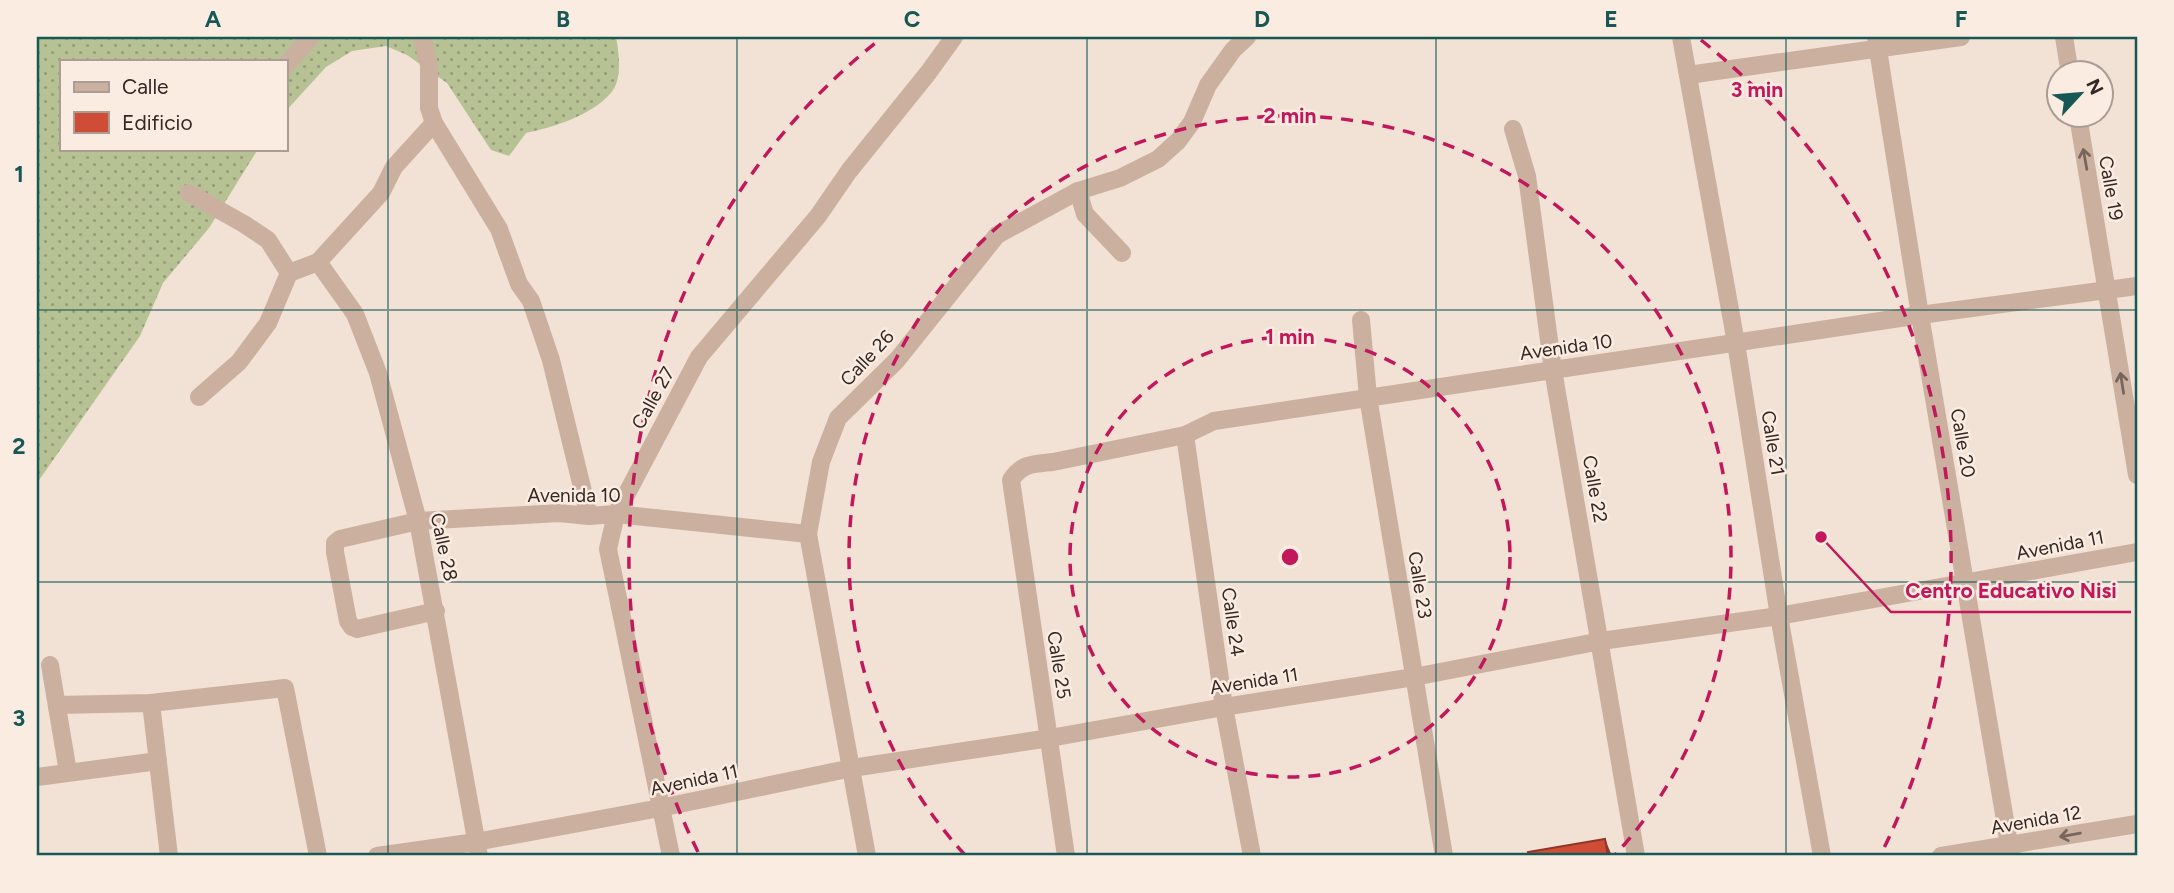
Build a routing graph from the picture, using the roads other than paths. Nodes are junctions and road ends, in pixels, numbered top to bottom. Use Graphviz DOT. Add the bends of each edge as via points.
graph roads {
  1 [pos="311,37"];
  2 [pos="422,37"];
  3 [pos="954,37"];
  4 [pos="1247,37"];
  5 [pos="1681,37"];
  6 [pos="1961,37"];
  7 [pos="2064,37"];
  8 [pos="1877,43"];
  9 [pos="2068,60"];
  10 [pos="287,64"];
  11 [pos="1688,75"];
  12 [pos="433,123"];
  13 [pos="1513,129"];
  14 [pos="2080,130"];
  15 [pos="1078,191"];
  16 [pos="189,193"];
  17 [pos="1122,253"];
  18 [pos="318,262"];
  19 [pos="289,273"];
  20 [pos="2137,286"];
  21 [pos="2107,291"];
  22 [pos="1920,315"];
  23 [pos="1360,320"];
  24 [pos="1736,343"];
  25 [pos="1553,370"];
  26 [pos="199,397"];
  27 [pos="1368,397"];
  28 [pos="1185,435"];
  29 [pos="2137,475"];
  30 [pos="1011,480"];
  31 [pos="616,514"];
  32 [pos="589,516"];
  33 [pos="418,521"];
  34 [pos="808,534"];
  35 [pos="2137,552"];
  36 [pos="1966,584"];
  37 [pos="436,611"];
  38 [pos="1779,616"];
  39 [pos="1601,641"];
  40 [pos="50,665"];
  41 [pos="1414,677"];
  42 [pos="151,702"];
  43 [pos="57,705"];
  44 [pos="1224,707"];
  45 [pos="1050,738"];
  46 [pos="158,761"];
  47 [pos="852,768"];
  48 [pos="68,772"];
  49 [pos="37,777"];
  50 [pos="660,808"];
  51 [pos="2137,824"];
  52 [pos="477,849"];
  53 [pos="2010,851"];
  54 [pos="169,856"];
  55 [pos="318,856"];
  56 [pos="377,856"];
  57 [pos="671,856"];
  58 [pos="867,856"];
  59 [pos="1066,856"];
  60 [pos="1252,856"];
  61 [pos="1444,856"];
  62 [pos="1636,856"];
  63 [pos="1822,856"];
  64 [pos="1941,856"];
  1 -- 10 [label="street"];
  2 -- 12 [label="street"];
  3 -- 31 [label="street, Calle 27" via="818,216 699,357"];
  4 -- 15 [label="street, Calle 26" via="1208,85 1178,141 1158,159 1120,178"];
  5 -- 11 [label="street, Calle 21"];
  6 -- 8 [label="street"];
  7 -- 9 [label="street"];
  8 -- 11 [label="street"];
  8 -- 22 [label="street, Calle 20"];
  11 -- 24 [label="street, Calle 21"];
  12 -- 18 [label="street" via="394,167 381,193"];
  12 -- 32 [label="street" via="499,229 519,284 531,301 551,360"];
  13 -- 25 [label="street, Calle 22" via="1527,176"];
  21 -- 14 [label="street, Calle 19, one-way"];
  15 -- 17 [label="street" via="1085,214"];
  15 -- 34 [label="street, Calle 26" via="989,242 897,360 838,418 821,462"];
  16 -- 19 [label="street" via="268,240"];
  18 -- 19 [label="street"];
  18 -- 33 [label="street, Calle 28" via="355,314 378,373"];
  19 -- 26 [label="street" via="268,323 239,362"];
  20 -- 21 [label="street, Avenida 10"];
  21 -- 22 [label="street, Avenida 10"];
  29 -- 21 [label="street, Calle 19, one-way"];
  22 -- 24 [label="street, Avenida 10"];
  22 -- 36 [label="street, Calle 20"];
  23 -- 27 [label="street, Calle 23"];
  24 -- 25 [label="street, Avenida 10"];
  24 -- 38 [label="street, Calle 21"];
  25 -- 27 [label="street, Avenida 10"];
  25 -- 39 [label="street, Calle 22"];
  27 -- 28 [label="street, Avenida 10" via="1214,421"];
  27 -- 41 [label="street, Calle 23"];
  28 -- 30 [label="street, Avenida 10" via="1032,465 1018,470"];
  28 -- 44 [label="street, Calle 24"];
  30 -- 45 [label="street, Calle 25"];
  31 -- 32 [label="street, Avenida 10"];
  31 -- 34 [label="street, Avenida 10"];
  31 -- 50 [label="street, Calle 27" via="608,549"];
  32 -- 33 [label="street, Avenida 10" via="559,513"];
  33 -- 37 [label="street, Calle 28"];
  33 -- 37 [label="street, Avenida 10" via="335,543 348,621 357,629"];
  34 -- 47 [label="street, Calle 26"];
  35 -- 36 [label="street, Avenida 11"];
  36 -- 38 [label="street, Avenida 11"];
  36 -- 53 [label="street, Calle 20"];
  37 -- 52 [label="street, Calle 28"];
  38 -- 39 [label="street, Avenida 11"];
  38 -- 63 [label="street, Calle 21"];
  39 -- 41 [label="street, Avenida 11"];
  39 -- 62 [label="street, Calle 22"];
  40 -- 43 [label="street"];
  41 -- 44 [label="street, Avenida 11"];
  41 -- 61 [label="street, Calle 23"];
  42 -- 43 [label="street"];
  42 -- 46 [label="street"];
  42 -- 55 [label="street" via="285,688"];
  43 -- 48 [label="street"];
  44 -- 45 [label="street, Avenida 11"];
  44 -- 60 [label="street, Calle 24"];
  45 -- 47 [label="street, Avenida 11"];
  45 -- 59 [label="street, Calle 25"];
  46 -- 48 [label="street"];
  46 -- 54 [label="street"];
  47 -- 50 [label="street, Avenida 11"];
  47 -- 58 [label="street, Calle 26"];
  48 -- 49 [label="street"];
  50 -- 52 [label="street, Avenida 11"];
  50 -- 57 [label="street, Calle 27"];
  51 -- 53 [label="street, Avenida 12, one-way"];
  52 -- 56 [label="street, Avenida 11"];
  53 -- 64 [label="street, Avenida 12"];
}
